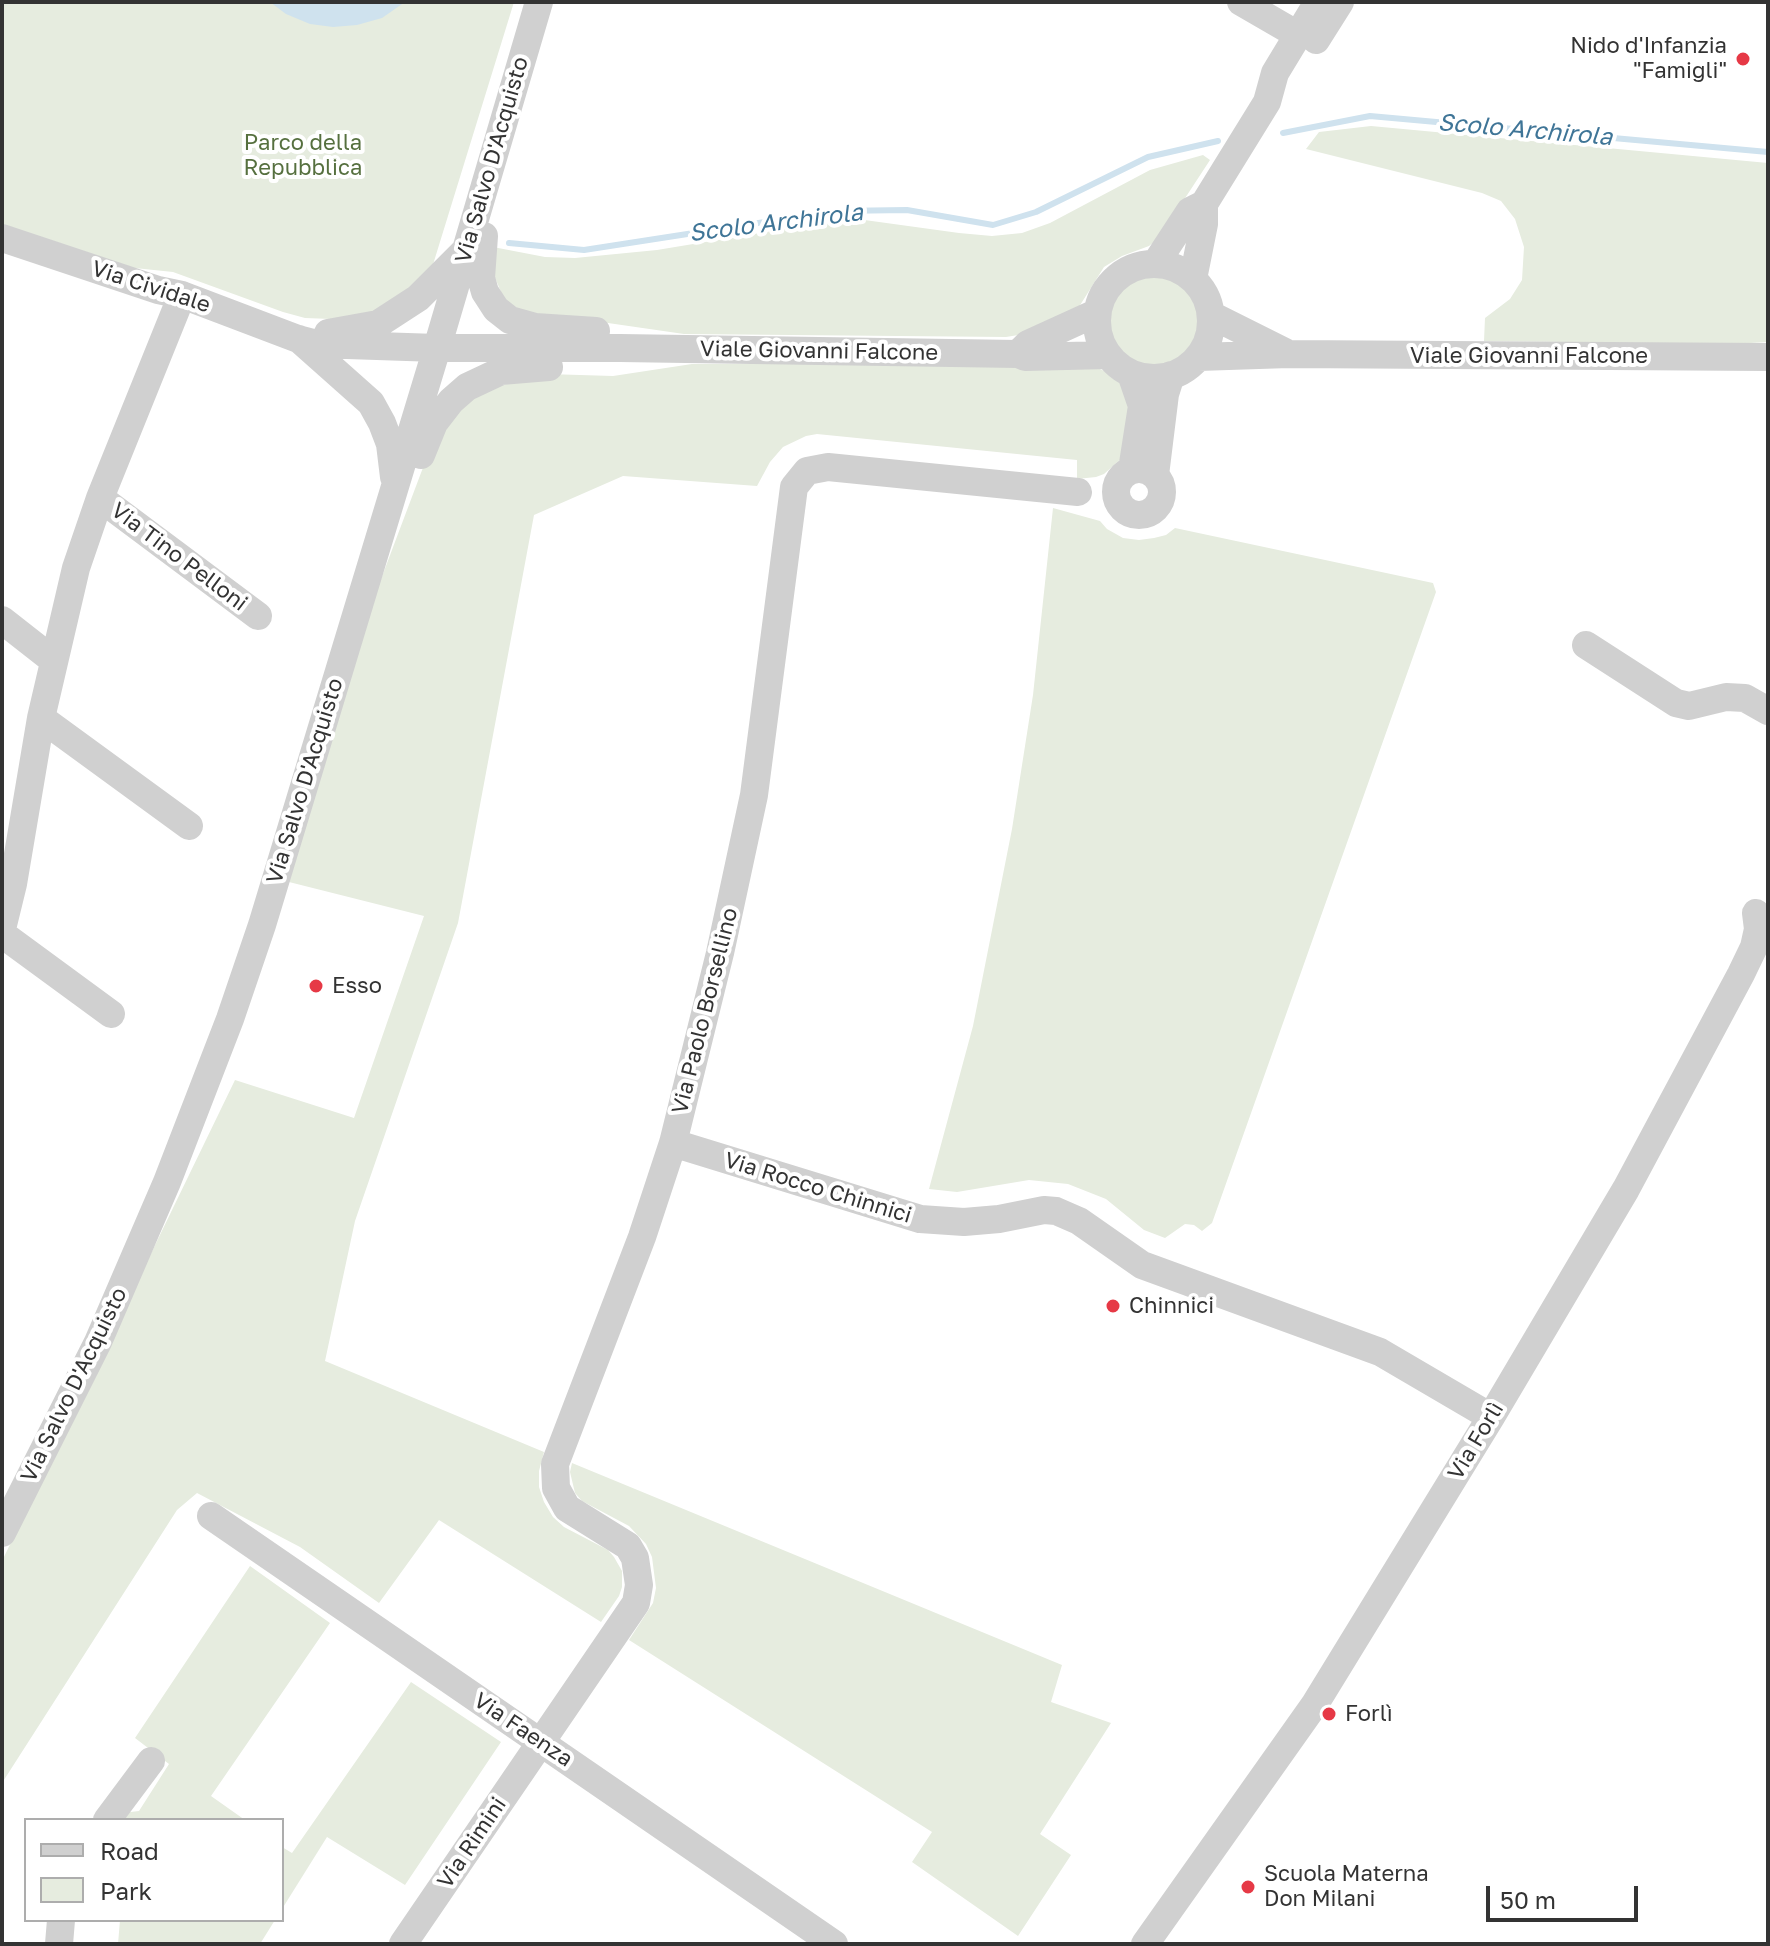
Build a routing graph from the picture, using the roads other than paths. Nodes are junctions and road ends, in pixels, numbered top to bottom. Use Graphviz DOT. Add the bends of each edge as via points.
graph roads {
  1 [pos="539,2"];
  2 [pos="1241,2"];
  3 [pos="1318,2"];
  4 [pos="1340,2"];
  5 [pos="1298,35"];
  6 [pos="1267,102"];
  7 [pos="499,139"];
  8 [pos="1204,204"];
  9 [pos="2,238"];
  10 [pos="467,250"];
  11 [pos="1156,263"];
  12 [pos="1193,279"];
  13 [pos="182,295"];
  14 [pos="1096,313"];
  15 [pos="1211,315"];
  16 [pos="298,339"];
  17 [pos="437,348"];
  18 [pos="620,348"];
  19 [pos="1018,354"];
  20 [pos="1289,354"];
  21 [pos="1108,355"];
  22 [pos="1198,357"];
  23 [pos="1768,357"];
  24 [pos="1131,374"];
  25 [pos="1171,375"];
  26 [pos="1137,473"];
  27 [pos="393,489"];
  28 [pos="1078,492"];
  29 [pos="100,498"];
  30 [pos="1121,507"];
  31 [pos="258,616"];
  32 [pos="2,620"];
  33 [pos="1586,645"];
  34 [pos="53,660"];
  35 [pos="1768,711"];
  36 [pos="41,718"];
  37 [pos="189,826"];
  38 [pos="8,879"];
  39 [pos="1756,913"];
  40 [pos="2,932"];
  41 [pos="111,1014"];
  42 [pos="673,1143"];
  43 [pos="1491,1417"];
  44 [pos="211,1516"];
  45 [pos="2,1533"];
  46 [pos="541,1743"];
  47 [pos="151,1761"];
  48 [pos="108,1818"];
  49 [pos="61,1922"];
  50 [pos="59,1944"];
  51 [pos="403,1944"];
  52 [pos="834,1944"];
  53 [pos="1145,1944"];
  1 -- 7 [label="street, Via Salvo D'Acquisto"];
  2 -- 5 [label="street"];
  3 -- 5 [label="street"];
  4 -- 6 [label="street" via="1290,82"];
  5 -- 6 [label="street" via="1275,73"];
  6 -- 8 [label="street"];
  7 -- 10 [label="street, Via Salvo D'Acquisto"];
  7 -- 18 [label="street, Viale Giovanni Falcone" via="481,262 485,292 510,320 596,331"];
  8 -- 11 [label="street" via="1190,211"];
  8 -- 12 [label="street"];
  9 -- 13 [label="street, Via Cividale"];
  10 -- 16 [label="street" via="418,298 378,324"];
  10 -- 17 [label="street, Via Salvo D'Acquisto"];
  11 -- 12 [label="street"];
  11 -- 14 [label="street" via="1132,267 1112,280"];
  12 -- 15 [label="street"];
  13 -- 16 [label="street, Via Cividale"];
  13 -- 29 [label="street, Via Tino Pelloni"];
  14 -- 19 [label="street" via="1028,344"];
  14 -- 21 [label="street" via="1098,335"];
  15 -- 20 [label="street, Viale Giovanni Falcone"];
  15 -- 22 [label="street" via="1209,337"];
  16 -- 17 [label="street, Via Cividale"];
  16 -- 27 [label="street, Via Cividale" via="371,403 390,444"];
  17 -- 18 [label="street, Viale Giovanni Falcone"];
  17 -- 27 [label="street, Via Salvo D'Acquisto"];
  18 -- 19 [label="street, Viale Giovanni Falcone"];
  18 -- 27 [label="street" via="596,367 516,368 467,387 434,423 414,477"];
  19 -- 21 [label="street, Viale Giovanni Falcone"];
  20 -- 22 [label="street, Viale Giovanni Falcone"];
  20 -- 23 [label="street, Viale Giovanni Falcone"];
  21 -- 24 [label="street"];
  22 -- 25 [label="street"];
  24 -- 25 [label="street"];
  24 -- 26 [label="street" via="1142,406"];
  25 -- 26 [label="street"];
  26 -- 28 [label="street"];
  26 -- 30 [label="street" via="1116,490"];
  26 -- 30 [label="street" via="1162,485 1163,495 1154,511 1137,516"];
  27 -- 45 [label="street, Via Salvo D'Acquisto" via="230,1019 104,1327"];
  28 -- 30 [label="street"];
  28 -- 42 [label="street, Via Paolo Borsellino" via="828,467 800,477 794,487 754,795"];
  29 -- 31 [label="street, Via Tino Pelloni"];
  29 -- 34 [label="street, Via Tino Pelloni"];
  32 -- 34 [label="street"];
  33 -- 35 [label="street" via="1676,703 1745,698"];
  34 -- 36 [label="street, Via Tino Pelloni"];
  36 -- 37 [label="street"];
  36 -- 38 [label="street, Via Tino Pelloni"];
  38 -- 40 [label="street, Via Tino Pelloni"];
  39 -- 43 [label="street, Via Forlì" via="1754,947 1734,988 1626,1189"];
  40 -- 41 [label="street, Via Tino Pelloni"];
  42 -- 43 [label="street, Via Rocco Chinnici" via="920,1219 964,1222 1056,1211 1142,1265 1380,1352"];
  42 -- 46 [label="street, Via Paolo Borsellino" via="555,1464 556,1488 567,1508 628,1546 635,1558 636,1603"];
  43 -- 53 [label="street, Via Forlì" via="1315,1704"];
  44 -- 46 [label="street, Via Faenza"];
  46 -- 51 [label="street, Via Rimini"];
  46 -- 52 [label="street, Via Faenza"];
  47 -- 48 [label="street"];
  49 -- 50 [label="street"];
}
